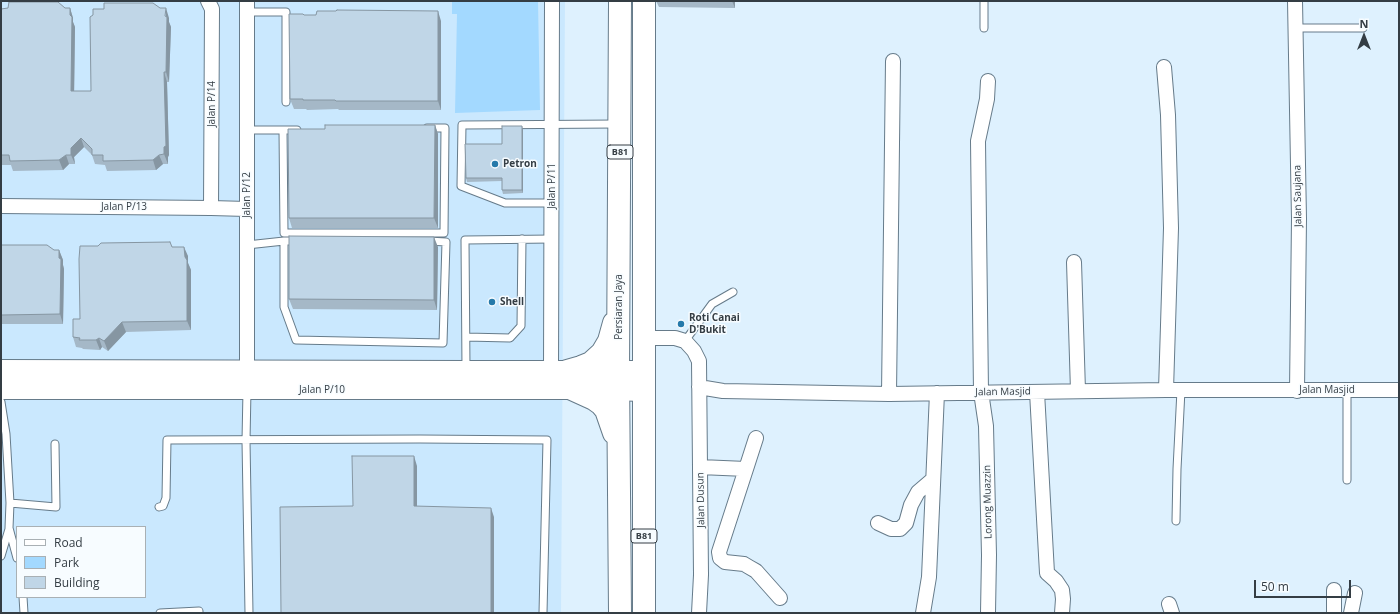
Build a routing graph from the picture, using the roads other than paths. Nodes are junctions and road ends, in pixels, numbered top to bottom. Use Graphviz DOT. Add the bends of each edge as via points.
graph roads {
  1 [pos="208,1"];
  2 [pos="552,1"];
  3 [pos="620,1"];
  4 [pos="644,1"];
  5 [pos="984,1"];
  6 [pos="1295,1"];
  7 [pos="247,6"];
  8 [pos="984,28"];
  9 [pos="1295,28"];
  10 [pos="1363,28"];
  11 [pos="893,61"];
  12 [pos="1164,67"];
  13 [pos="988,81"];
  14 [pos="286,102"];
  15 [pos="552,124"];
  16 [pos="620,124"];
  17 [pos="422,128"];
  18 [pos="247,130"];
  19 [pos="283,130"];
  20 [pos="306,130"];
  21 [pos="552,203"];
  22 [pos="1,206"];
  23 [pos="211,208"];
  24 [pos="247,209"];
  25 [pos="522,239"];
  26 [pos="552,239"];
  27 [pos="284,241"];
  28 [pos="307,241"];
  29 [pos="422,242"];
  30 [pos="247,245"];
  31 [pos="1074,262"];
  32 [pos="732,292"];
  33 [pos="619,302"];
  34 [pos="466,337"];
  35 [pos="643,338"];
  36 [pos="685,341"];
  37 [pos="1,370"];
  38 [pos="248,370"];
  39 [pos="466,372"];
  40 [pos="564,377"];
  41 [pos="618,381"];
  42 [pos="644,381"];
  43 [pos="699,387"];
  44 [pos="1,389"];
  45 [pos="247,390"];
  46 [pos="1166,390"];
  47 [pos="1181,390"];
  48 [pos="1347,390"];
  49 [pos="1399,390"];
  50 [pos="1078,391"];
  51 [pos="1297,391"];
  52 [pos="981,392"];
  53 [pos="1037,392"];
  54 [pos="937,393"];
  55 [pos="889,394"];
  56 [pos="1,402"];
  57 [pos="756,438"];
  58 [pos="246,441"];
  59 [pos="55,444"];
  60 [pos="619,449"];
  61 [pos="700,468"];
  62 [pos="746,469"];
  63 [pos="932,480"];
  64 [pos="1347,480"];
  65 [pos="10,502"];
  66 [pos="159,507"];
  67 [pos="1176,521"];
  68 [pos="878,523"];
  69 [pos="9,528"];
  70 [pos="16,554"];
  71 [pos="1,556"];
  72 [pos="1334,590"];
  73 [pos="1355,593"];
  74 [pos="22,598"];
  75 [pos="780,598"];
  76 [pos="24,613"];
  77 [pos="160,613"];
  78 [pos="199,613"];
  79 [pos="249,613"];
  80 [pos="544,613"];
  81 [pos="620,613"];
  82 [pos="644,613"];
  83 [pos="699,613"];
  84 [pos="923,613"];
  85 [pos="988,613"];
  86 [pos="1062,613"];
  87 [pos="1334,613"];
  88 [pos="1351,613"];
  1 -- 23 [label="street, Jalan P/14" via="212,9"];
  2 -- 15 [label="street, Jalan P/11"];
  3 -- 16 [label="main road, Persiaran Jaya / B81"];
  4 -- 35 [label="main road, B81"];
  5 -- 8 [label="lane"];
  6 -- 9 [label="street, Jalan Saujana"];
  7 -- 14 [label="lane" via="286,12"];
  7 -- 18 [label="street, Jalan P/12"];
  9 -- 10 [label="lane"];
  9 -- 51 [label="street, Jalan Saujana" via="1299,220"];
  11 -- 55 [label="street"];
  12 -- 46 [label="street" via="1171,167"];
  13 -- 52 [label="street, Lorong Muazzin" via="978,142"];
  15 -- 16 [label="lane"];
  15 -- 21 [label="street, Jalan P/11"];
  15 -- 21 [label="lane" via="462,125 461,186 504,203"];
  16 -- 33 [label="main road, Persiaran Jaya / B81"];
  17 -- 19 [label="lane" via="445,128 444,232 284,232"];
  18 -- 19 [label="lane"];
  18 -- 24 [label="street, Jalan P/12"];
  19 -- 20 [label="lane"];
  21 -- 26 [label="street, Jalan P/11"];
  22 -- 23 [label="street, Jalan P/13"];
  23 -- 24 [label="street, Jalan P/13"];
  24 -- 30 [label="street, Jalan P/12"];
  25 -- 26 [label="lane"];
  25 -- 34 [label="lane" via="521,326 510,338"];
  25 -- 34 [label="lane" via="465,240"];
  26 -- 40 [label="street, Jalan P/11"];
  27 -- 28 [label="lane"];
  27 -- 29 [label="lane" via="284,307 296,340 443,343 446,242"];
  27 -- 30 [label="lane"];
  30 -- 38 [label="street, Jalan P/12"];
  31 -- 50 [label="street"];
  32 -- 36 [label="lane" via="712,304"];
  33 -- 40 [label="main road" via="609,341 602,353 591,363"];
  33 -- 41 [label="main road, Persiaran Jaya / B81"];
  34 -- 39 [label="lane"];
  35 -- 36 [label="street" via="675,338"];
  35 -- 42 [label="main road, B81"];
  36 -- 43 [label="street" via="694,350 699,361"];
  37 -- 38 [label="street, Jalan P/10"];
  38 -- 39 [label="street, Jalan P/10"];
  38 -- 45 [label="street, Jalan P/12"];
  39 -- 40 [label="street, Jalan P/10"];
  40 -- 41 [label="street, Jalan P/10"];
  40 -- 45 [label="street, Jalan P/10"];
  40 -- 60 [label="main road" via="606,410"];
  41 -- 42 [label="street, Jalan P/10"];
  41 -- 60 [label="main road, Persiaran Jaya / B81"];
  42 -- 82 [label="main road, B81"];
  43 -- 55 [label="street, Jalan Masjid" via="723,391"];
  43 -- 61 [label="street, Jalan Dusun"];
  44 -- 45 [label="street, Jalan P/10"];
  45 -- 58 [label="lane"];
  46 -- 47 [label="street, Jalan Masjid"];
  46 -- 50 [label="street, Jalan Masjid"];
  47 -- 51 [label="street, Jalan Masjid"];
  47 -- 67 [label="lane"];
  48 -- 49 [label="street, Jalan Masjid"];
  48 -- 51 [label="street, Jalan Masjid"];
  48 -- 64 [label="lane"];
  50 -- 53 [label="street, Jalan Masjid"];
  52 -- 53 [label="street, Jalan Masjid"];
  52 -- 54 [label="street, Jalan Masjid"];
  52 -- 85 [label="street, Lorong Muazzin" via="986,426"];
  53 -- 86 [label="street" via="1047,573 1062,590"];
  54 -- 55 [label="street, Jalan Masjid"];
  54 -- 63 [label="street"];
  56 -- 65 [label="lane" via="6,434"];
  57 -- 62 [label="street"];
  58 -- 66 [label="lane" via="167,440 166,498 163,506"];
  58 -- 79 [label="lane"];
  58 -- 80 [label="lane" via="547,440"];
  59 -- 65 [label="lane" via="56,508"];
  60 -- 81 [label="main road, Persiaran Jaya / B81"];
  61 -- 62 [label="street"];
  61 -- 83 [label="street, Jalan Dusun"];
  62 -- 75 [label="street" via="719,552 720,558 726,562 744,564 756,571"];
  63 -- 68 [label="street" via="918,492 906,523 900,529 891,529"];
  63 -- 84 [label="street" via="929,577"];
  65 -- 69 [label="lane"];
  69 -- 70 [label="lane"];
  69 -- 71 [label="lane"];
  72 -- 87 [label="street"];
  73 -- 88 [label="street"];
  74 -- 76 [label="lane"];
  77 -- 78 [label="lane"];
}
